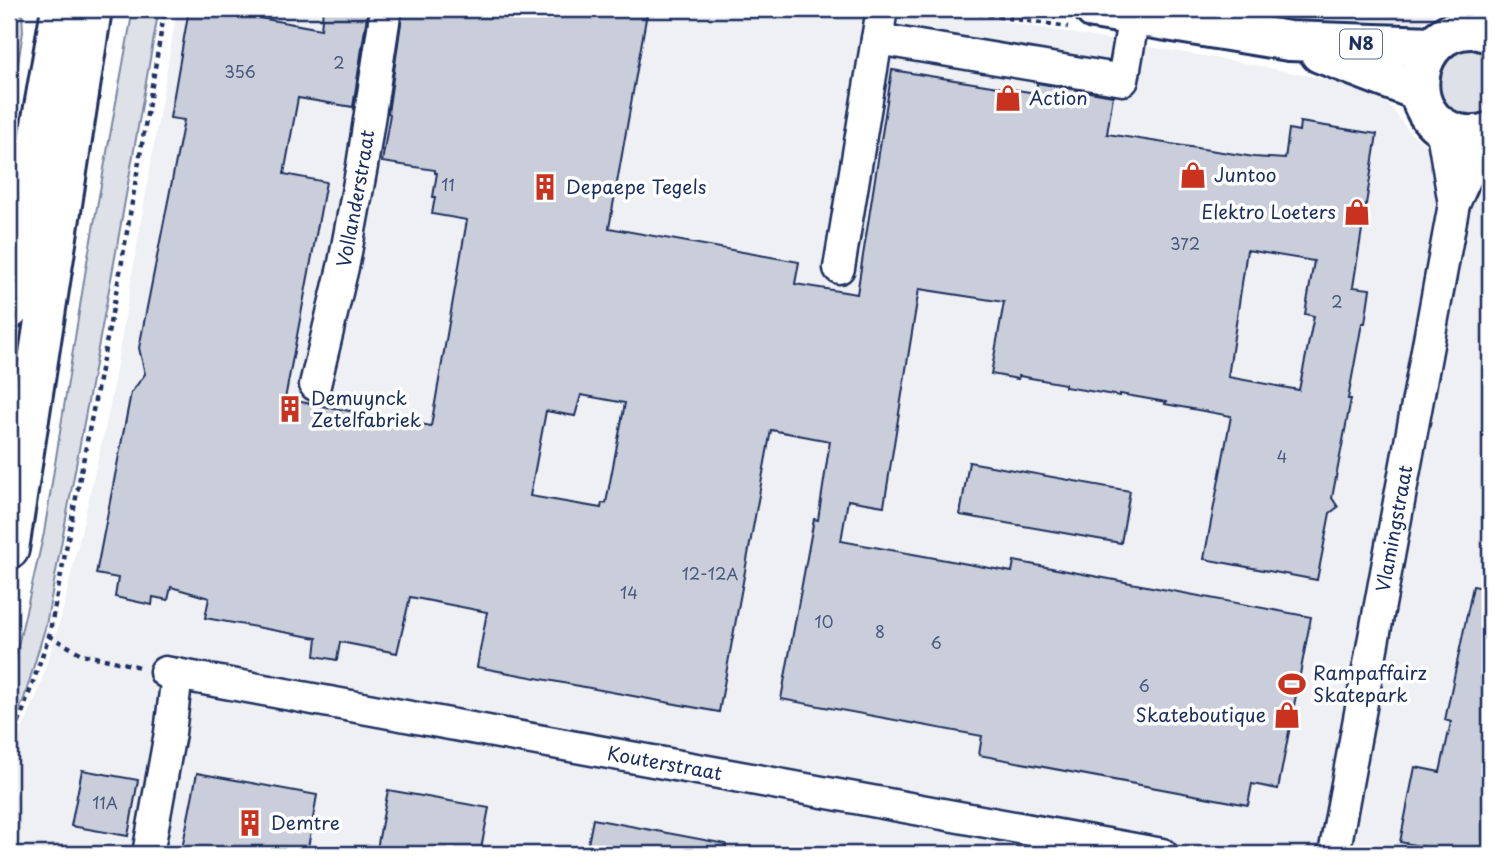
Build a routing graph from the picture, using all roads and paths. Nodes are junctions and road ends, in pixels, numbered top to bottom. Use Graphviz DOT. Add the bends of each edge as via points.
graph roads {
  1 [pos="61,9"];
  2 [pos="92,9"];
  3 [pos="165,9"];
  4 [pos="386,9"];
  5 [pos="882,9"];
  6 [pos="1094,9"];
  7 [pos="1134,15"];
  8 [pos="1481,24"];
  9 [pos="877,39"];
  10 [pos="1289,41"];
  11 [pos="1433,46"];
  12 [pos="1419,91"];
  13 [pos="1441,126"];
  14 [pos="1488,133"];
  15 [pos="1454,204"];
  16 [pos="839,268"];
  17 [pos="9,310"];
  18 [pos="315,385"];
  19 [pos="9,549"];
  20 [pos="49,636"];
  21 [pos="171,673"];
  22 [pos="9,751"];
  23 [pos="148,854"];
  24 [pos="1162,854"];
  25 [pos="1334,854"];
  1 -- 17 [label="main road"];
  2 -- 19 [label="main road"];
  3 -- 20 [label="path" via="121,267"];
  4 -- 18 [label="street, Vollanderstraat" via="344,262"];
  5 -- 9 [label="street"];
  6 -- 7 [label="main road, N8"];
  7 -- 9 [label="street" via="1123,80"];
  7 -- 10 [label="main road, N8"];
  8 -- 11 [label="main road" via="1455,32"];
  9 -- 16 [label="street"];
  10 -- 11 [label="main road, N8"];
  10 -- 12 [label="main road, N8"];
  11 -- 12 [label="main road" via="1421,66"];
  12 -- 13 [label="main road" via="1430,116"];
  13 -- 14 [label="main road" via="1469,136"];
  13 -- 15 [label="street, Vlamingstraat"];
  14 -- 15 [label="street, Vlamingstraat"];
  15 -- 25 [label="street, Vlamingstraat"];
  20 -- 21 [label="path" via="82,654"];
  20 -- 22 [label="path"];
  21 -- 23 [label="street" via="170,733"];
  21 -- 24 [label="street, Kouterstraat"];
}
